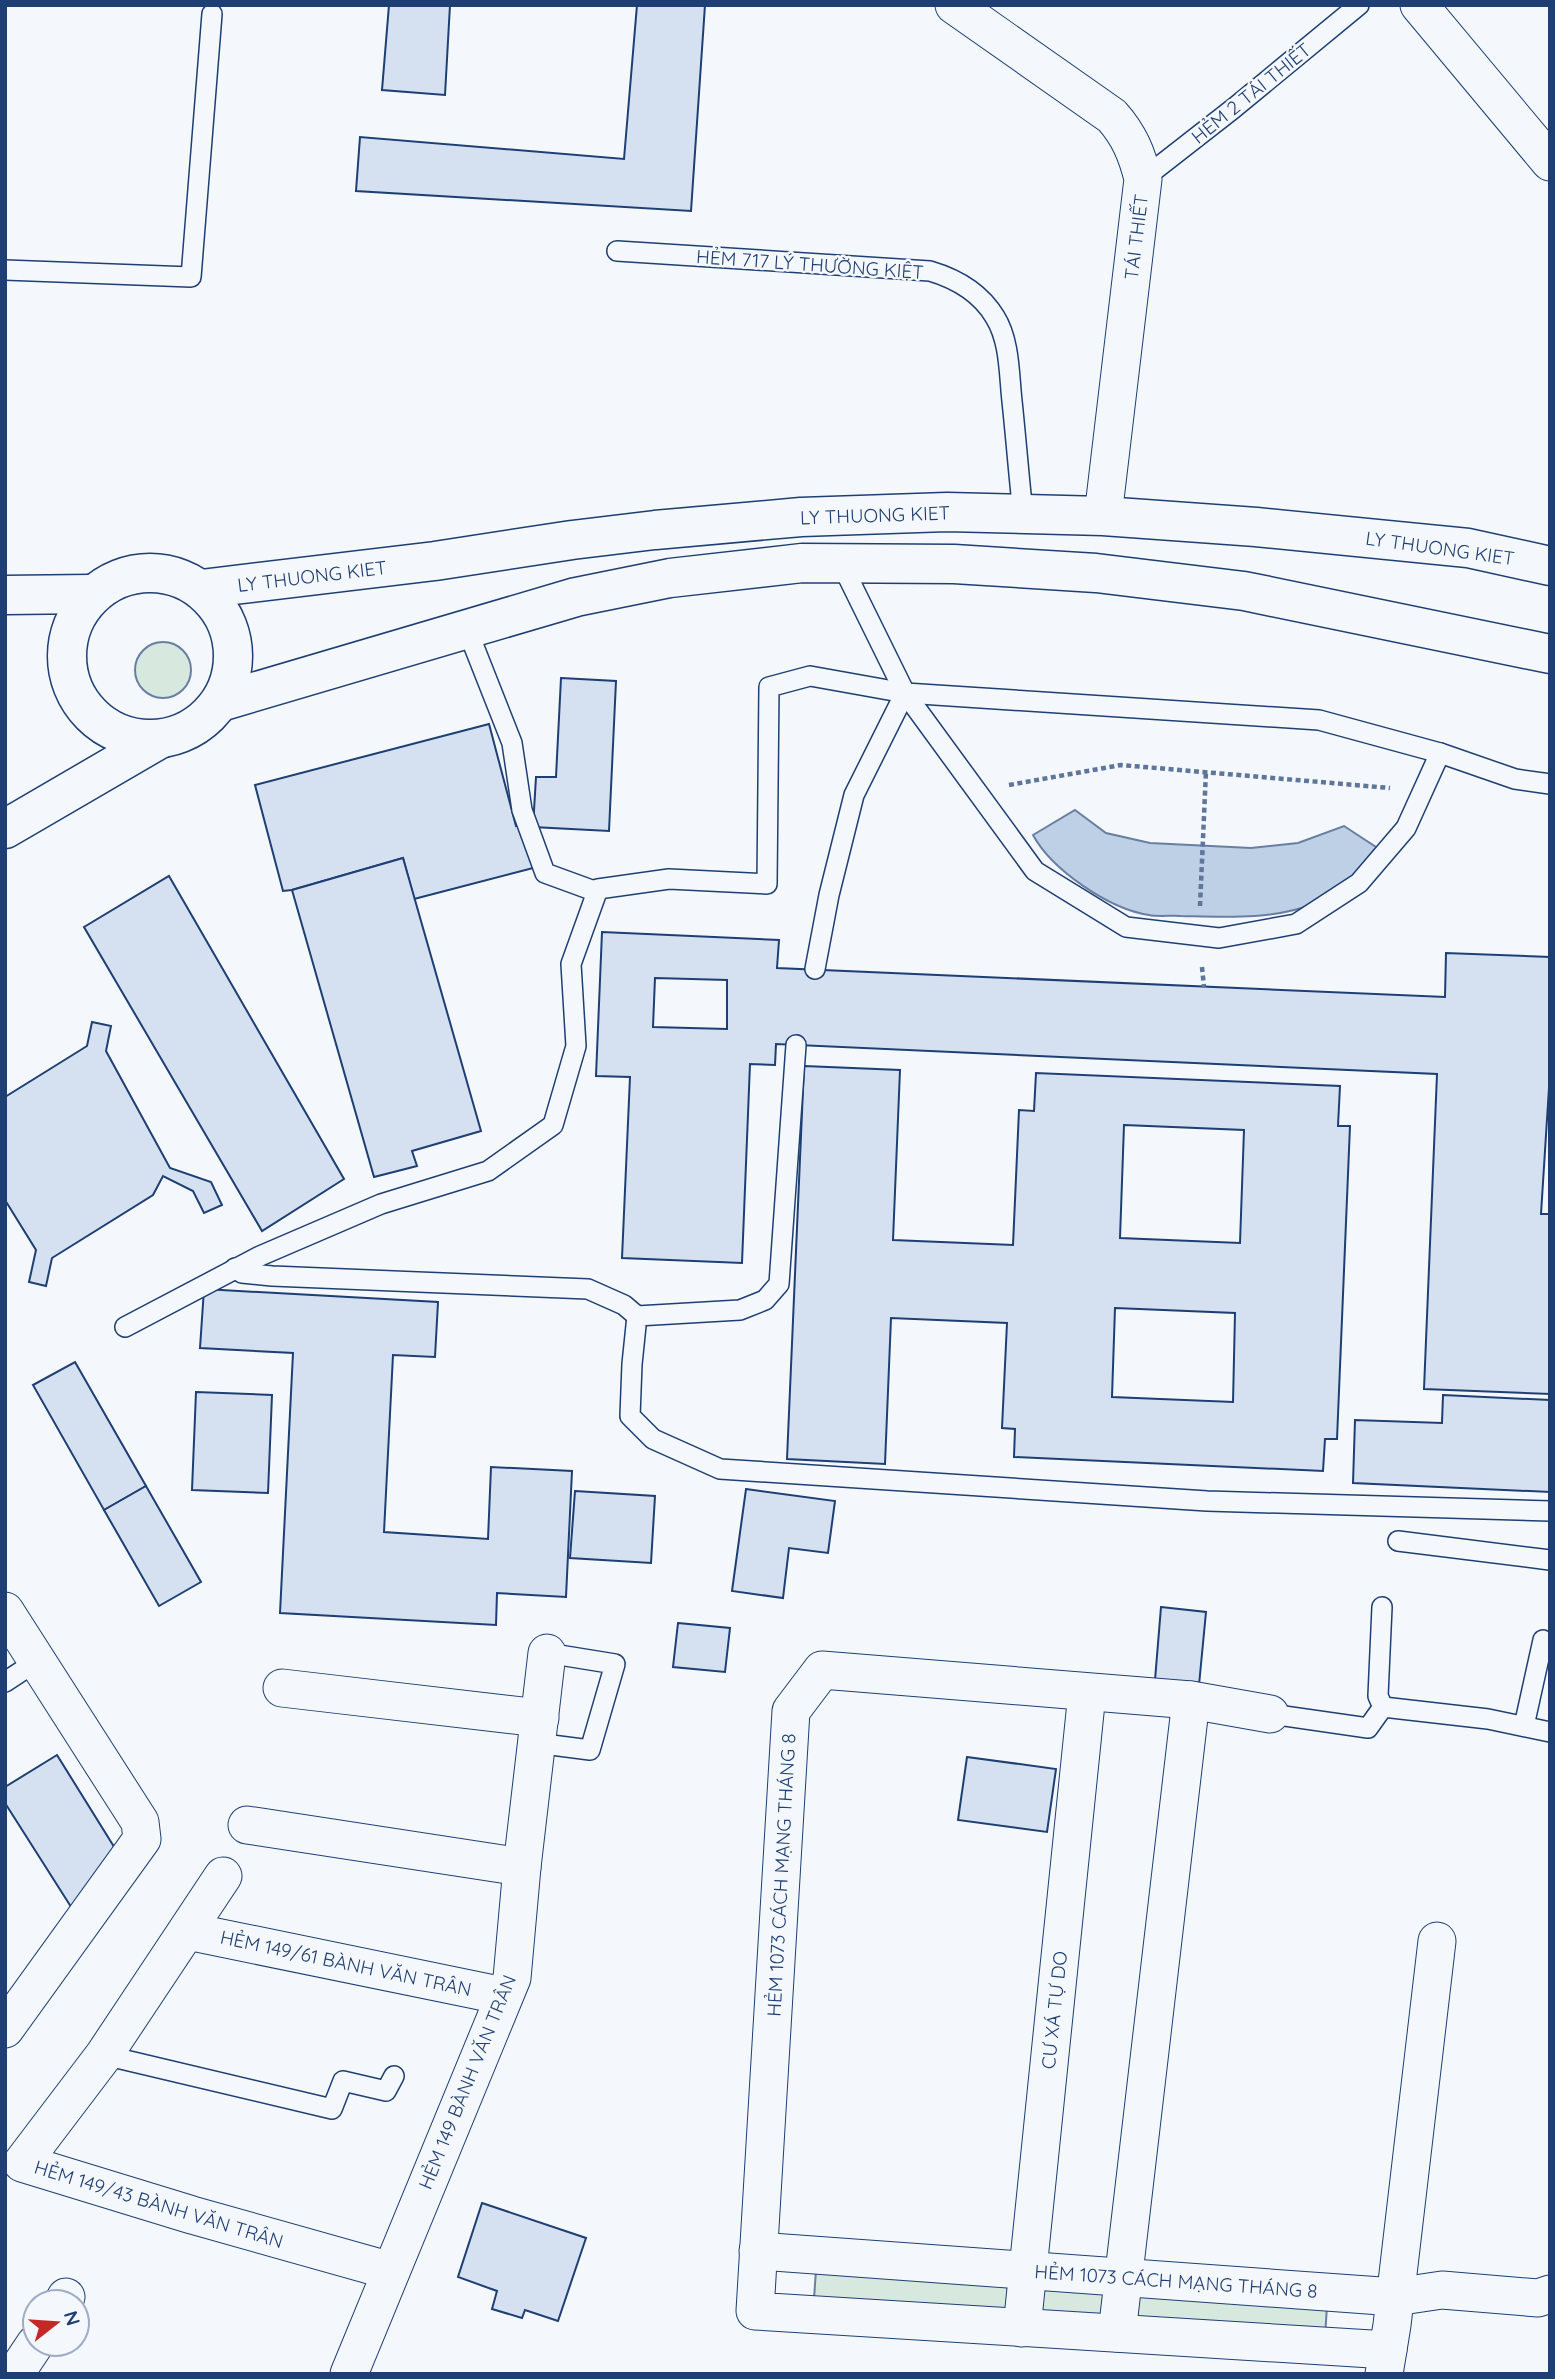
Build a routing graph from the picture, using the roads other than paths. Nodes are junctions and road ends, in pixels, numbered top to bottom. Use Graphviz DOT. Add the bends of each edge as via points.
graph roads {
  1 [pos="954,5"];
  2 [pos="1359,5"];
  3 [pos="1419,5"];
  4 [pos="212,13"];
  5 [pos="1550,162"];
  6 [pos="1143,179"];
  7 [pos="617,251"];
  8 [pos="5,270"];
  9 [pos="1023,514"];
  10 [pos="1103,516"];
  11 [pos="841,563"];
  12 [pos="1550,566"];
  13 [pos="201,589"];
  14 [pos="92,594"];
  15 [pos="5,595"];
  16 [pos="467,629"];
  17 [pos="1550,654"];
  18 [pos="905,693"];
  19 [pos="220,702"];
  20 [pos="158,740"];
  21 [pos="1440,753"];
  22 [pos="1550,784"];
  23 [pos="5,829"];
  24 [pos="597,892"];
  25 [pos="815,969"];
  26 [pos="796,1045"];
  27 [pos="235,1268"];
  28 [pos="637,1316"];
  29 [pos="125,1327"];
  30 [pos="1550,1511"];
  31 [pos="1398,1541"];
  32 [pos="1550,1560"];
  33 [pos="1382,1607"];
  34 [pos="5,1611"];
  35 [pos="1543,1640"];
  36 [pos="547,1653"];
  37 [pos="37,1661"];
  38 [pos="5,1682"];
  39 [pos="282,1688"];
  40 [pos="1087,1693"];
  41 [pos="1191,1700"];
  42 [pos="1383,1707"];
  43 [pos="1270,1714"];
  44 [pos="1524,1727"];
  45 [pos="538,1730"];
  46 [pos="1550,1732"];
  47 [pos="247,1825"];
  48 [pos="522,1867"];
  49 [pos="223,1876"];
  50 [pos="187,1931"];
  51 [pos="1437,1941"];
  52 [pos="505,1996"];
  53 [pos="5,2029"];
  54 [pos="104,2054"];
  55 [pos="394,2076"];
  56 [pos="758,2250"];
  57 [pos="1028,2270"];
  58 [pos="391,2272"];
  59 [pos="1123,2277"];
  60 [pos="1550,2294"];
  61 [pos="1395,2297"];
  62 [pos="1022,2328"];
  63 [pos="1117,2333"];
  64 [pos="26,2358"];
  65 [pos="1386,2362"];
  66 [pos="15,2374"];
  67 [pos="349,2374"];
  1 -- 6 [label="street, TÁI THIẾT" via="1112,116 1126,132"];
  2 -- 6 [label="lane, HẺM 2 TÁI THIẾT"];
  3 -- 5 [label="street"];
  4 -- 8 [label="lane" via="191,277"];
  6 -- 10 [label="street, TÁI THIẾT"];
  7 -- 9 [label="lane, HẺM 717 LÝ THƯỜNG KIỆT" via="930,271 962,284 996,318 1006,346"];
  9 -- 10 [label="main road, LY THUONG KIET"];
  9 -- 13 [label="main road, LY THUONG KIET" via="801,517 668,529"];
  10 -- 12 [label="main road, LY THUONG KIET" via="1410,541"];
  11 -- 16 [label="main road" via="670,578 576,597"];
  11 -- 17 [label="main road" via="1096,573 1244,591"];
  11 -- 18 [label="lane"];
  13 -- 14 [label="main road" via="178,577 150,571 119,576"];
  13 -- 19 [label="main road" via="218,607 229,630 230,680"];
  14 -- 15 [label="main road"];
  14 -- 20 [label="main road" via="71,626 66,656 72,689 100,724 129,737"];
  16 -- 19 [label="main road"];
  16 -- 24 [label="lane" via="512,743 522,810 545,873"];
  18 -- 21 [label="lane" via="1319,720"];
  18 -- 21 [label="lane" via="1035,871 1126,927 1199,936 1219,938 1296,924 1359,883 1406,828"];
  18 -- 24 [label="lane" via="810,676 769,687 767,884 669,879"];
  18 -- 25 [label="lane" via="854,795"];
  19 -- 20 [label="main road" via="193,727"];
  20 -- 23 [label="main road"];
  21 -- 22 [label="lane" via="1515,779"];
  24 -- 27 [label="lane" via="571,964 576,1046 553,1125 488,1171 381,1204"];
  26 -- 28 [label="lane" via="779,1284 765,1300 740,1310"];
  27 -- 28 [label="lane" via="272,1276 588,1289"];
  27 -- 29 [label="lane"];
  28 -- 30 [label="lane" via="630,1416 653,1439 720,1469 1207,1501"];
  31 -- 32 [label="lane"];
  33 -- 42 [label="lane" via="1378,1696"];
  34 -- 37 [label="street"];
  35 -- 44 [label="lane"];
  36 -- 45 [label="street, HẺM 149 BÀNH VĂN TRÂN"];
  36 -- 45 [label="lane" via="615,1664 590,1750"];
  37 -- 38 [label="lane"];
  37 -- 53 [label="street" via="140,1822 142,1839"];
  39 -- 45 [label="street"];
  40 -- 41 [label="street, HẺM 1073 CÁCH MẠNG THÁNG 8"];
  40 -- 56 [label="street, HẺM 1073 CÁCH MẠNG THÁNG 8" via="822,1670 791,1711"];
  40 -- 57 [label="street, CƯ XÁ TỰ DO"];
  41 -- 43 [label="street, HẺM 1073 CÁCH MẠNG THÁNG 8"];
  41 -- 59 [label="street"];
  42 -- 43 [label="lane" via="1368,1728"];
  42 -- 44 [label="lane"];
  44 -- 46 [label="lane"];
  45 -- 48 [label="street, HẺM 149 BÀNH VĂN TRÂN"];
  47 -- 48 [label="street"];
  48 -- 52 [label="street, HẺM 149 BÀNH VĂN TRÂN" via="512,1978"];
  49 -- 50 [label="street, HẺM 149/43 BÀNH VĂN TRÂN"];
  50 -- 52 [label="street, HẺM 149/61 BÀNH VĂN TRÂN"];
  50 -- 54 [label="street, HẺM 149/43 BÀNH VĂN TRÂN"];
  51 -- 61 [label="street"];
  52 -- 58 [label="street, HẺM 149 BÀNH VĂN TRÂN"];
  54 -- 55 [label="lane" via="332,2109 343,2081 386,2091"];
  54 -- 58 [label="street, HẺM 149/43 BÀNH VĂN TRÂN" via="22,2163"];
  56 -- 57 [label="street, HẺM 1073 CÁCH MẠNG THÁNG 8"];
  56 -- 62 [label="street, HẺM 1073 CÁCH MẠNG THÁNG 8" via="755,2311"];
  57 -- 59 [label="street, HẺM 1073 CÁCH MẠNG THÁNG 8"];
  57 -- 62 [label="street, CƯ XÁ TỰ DO"];
  58 -- 67 [label="street, HẺM 149 BÀNH VĂN TRÂN"];
  59 -- 61 [label="street, HẺM 1073 CÁCH MẠNG THÁNG 8"];
  59 -- 63 [label="street"];
  60 -- 61 [label="street, HẺM 1073 CÁCH MẠNG THÁNG 8" via="1538,2298 1442,2290"];
  61 -- 65 [label="street"];
  62 -- 63 [label="street, HẺM 1073 CÁCH MẠNG THÁNG 8"];
  63 -- 65 [label="street, HẺM 1073 CÁCH MẠNG THÁNG 8"];
  64 -- 66 [label="street"];
}
